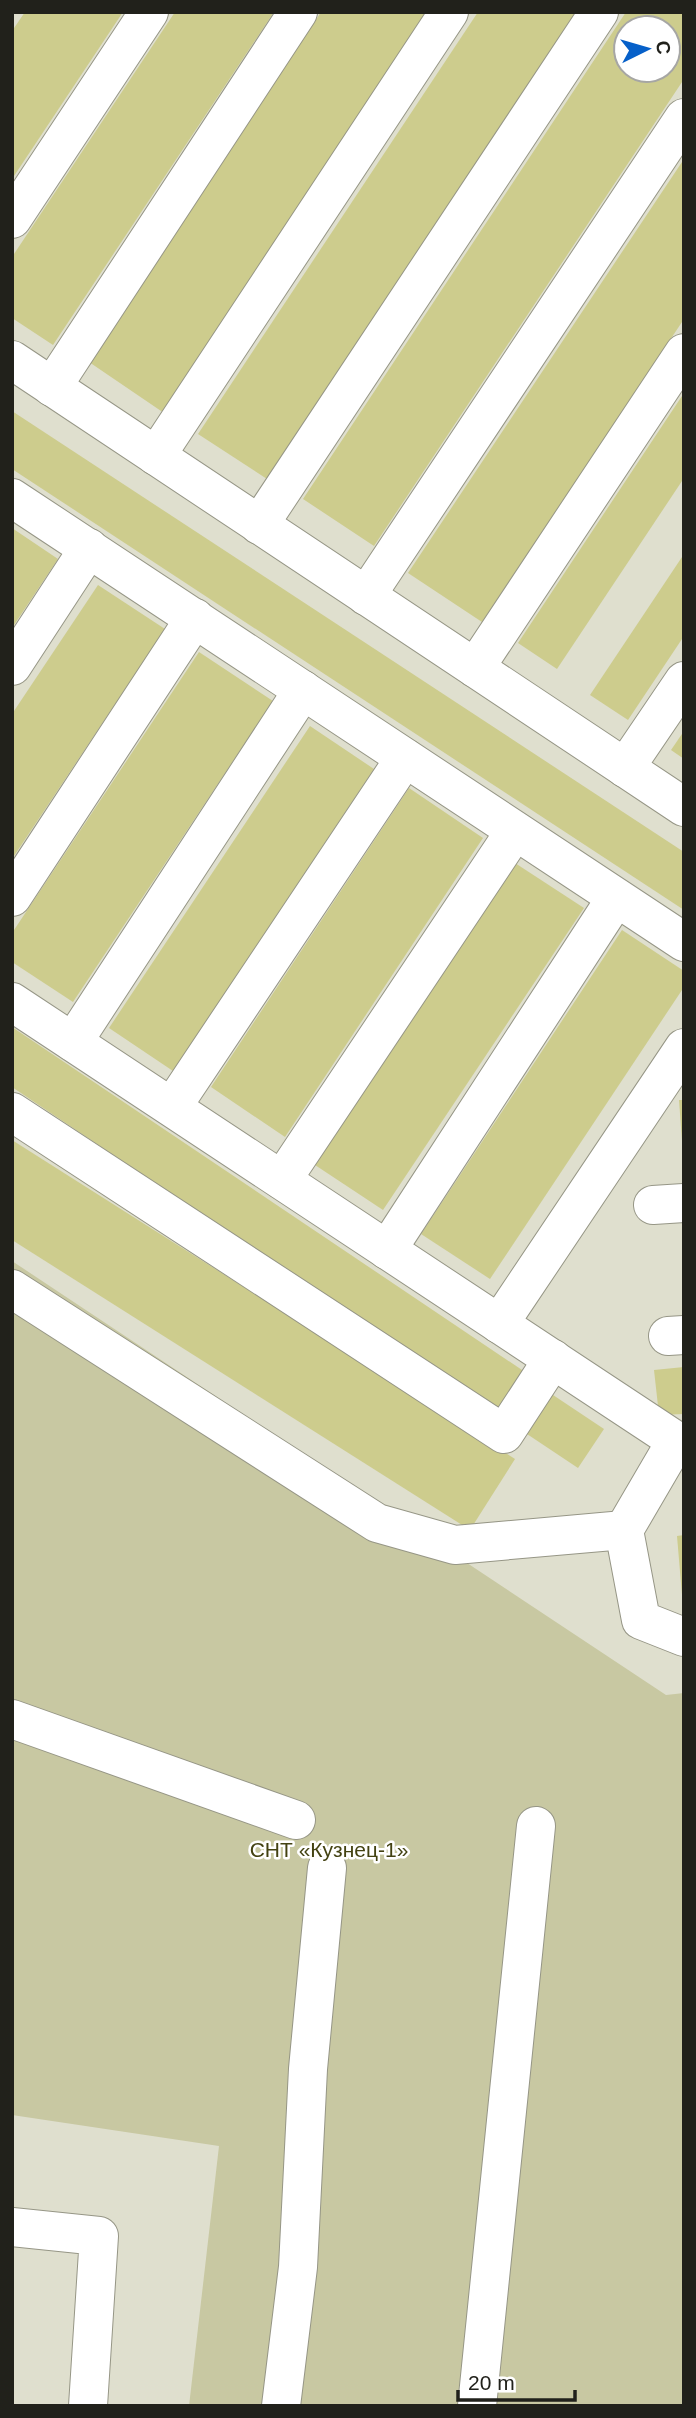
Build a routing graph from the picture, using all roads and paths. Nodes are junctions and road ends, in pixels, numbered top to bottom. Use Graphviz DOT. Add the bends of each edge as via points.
graph roads {
  1 [pos="149,12"];
  2 [pos="298,12"];
  3 [pos="449,12"];
  4 [pos="599,12"];
  5 [pos="684,118"];
  6 [pos="12,219"];
  7 [pos="684,353"];
  8 [pos="12,360"];
  9 [pos="52,387"];
  10 [pos="156,456"];
  11 [pos="12,498"];
  12 [pos="259,525"];
  13 [pos="89,548"];
  14 [pos="366,596"];
  15 [pos="195,618"];
  16 [pos="12,666"];
  17 [pos="475,668"];
  18 [pos="684,681"];
  19 [pos="303,690"];
  20 [pos="405,758"];
  21 [pos="625,768"];
  22 [pos="684,807"];
  23 [pos="515,831"];
  24 [pos="12,897"];
  25 [pos="616,898"];
  26 [pos="684,942"];
  27 [pos="12,1002"];
  28 [pos="73,1042"];
  29 [pos="684,1048"];
  30 [pos="172,1107"];
  31 [pos="12,1112"];
  32 [pos="282,1180"];
  33 [pos="387,1250"];
  34 [pos="12,1289"];
  35 [pos="499,1324"];
  36 [pos="553,1359"];
  37 [pos="680,1443"];
  38 [pos="624,1530"];
  39 [pos="684,1637"];
  40 [pos="12,1719"];
  41 [pos="296,1820"];
  42 [pos="536,1826"];
  43 [pos="327,1868"];
  44 [pos="12,2227"];
  45 [pos="88,2406"];
  46 [pos="281,2406"];
  47 [pos="477,2406"];
  1 -- 6 [label="street"];
  2 -- 9 [label="street"];
  3 -- 10 [label="street"];
  4 -- 12 [label="street"];
  5 -- 14 [label="street"];
  7 -- 17 [label="street"];
  8 -- 9 [label="street"];
  9 -- 10 [label="street"];
  10 -- 12 [label="street"];
  11 -- 13 [label="street"];
  12 -- 14 [label="street"];
  13 -- 15 [label="street"];
  13 -- 16 [label="street"];
  14 -- 17 [label="street"];
  15 -- 19 [label="street"];
  15 -- 24 [label="street"];
  17 -- 21 [label="street"];
  18 -- 21 [label="street"];
  19 -- 20 [label="street"];
  19 -- 28 [label="street"];
  20 -- 23 [label="street"];
  20 -- 30 [label="street"];
  21 -- 22 [label="street"];
  23 -- 25 [label="street"];
  23 -- 32 [label="street"];
  25 -- 26 [label="street"];
  25 -- 33 [label="street"];
  27 -- 28 [label="street"];
  28 -- 30 [label="street"];
  29 -- 35 [label="street"];
  30 -- 32 [label="street"];
  31 -- 36 [label="street" via="504,1434"];
  32 -- 33 [label="street"];
  33 -- 35 [label="street"];
  34 -- 38 [label="street" via="377,1523 455,1545"];
  35 -- 36 [label="street"];
  36 -- 37 [label="street"];
  37 -- 38 [label="street"];
  38 -- 39 [label="street" via="641,1619"];
  40 -- 41 [label="street"];
  42 -- 47 [label="street"];
  43 -- 46 [label="street" via="308,2069 298,2267"];
  44 -- 45 [label="street" via="99,2236"];
}
